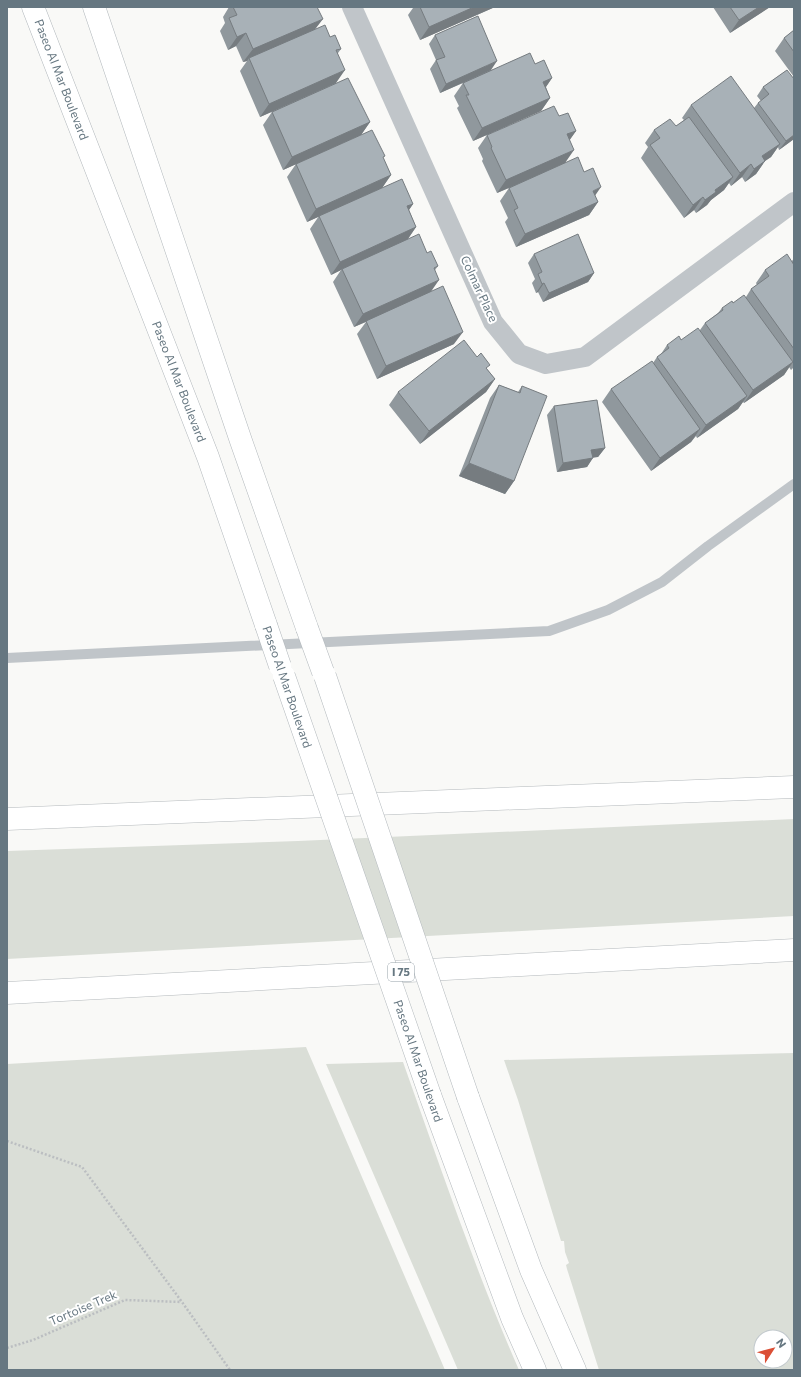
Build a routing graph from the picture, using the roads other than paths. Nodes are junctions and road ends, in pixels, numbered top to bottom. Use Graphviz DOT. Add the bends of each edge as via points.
graph roads {
  1 [pos="33,7"];
  2 [pos="94,7"];
  3 [pos="352,7"];
  4 [pos="794,202"];
  5 [pos="794,484"];
  6 [pos="7,658"];
  7 [pos="794,787"];
  8 [pos="7,819"];
  9 [pos="794,950"];
  10 [pos="7,993"];
  11 [pos="534,1370"];
  12 [pos="575,1370"];
  1 -- 11 [label="main road, Paseo Al Mar Boulevard, bridge" via="208,458 451,1155"];
  2 -- 12 [label="main road, bridge" via="463,1082 531,1270"];
  3 -- 4 [label="street, Colmar Place" via="493,322 519,354 546,364 585,357"];
  5 -- 6 [label="lane" via="662,582 608,610 549,631"];
  7 -- 8 [label="main road"];
  9 -- 10 [label="main road, I 75"];
}
